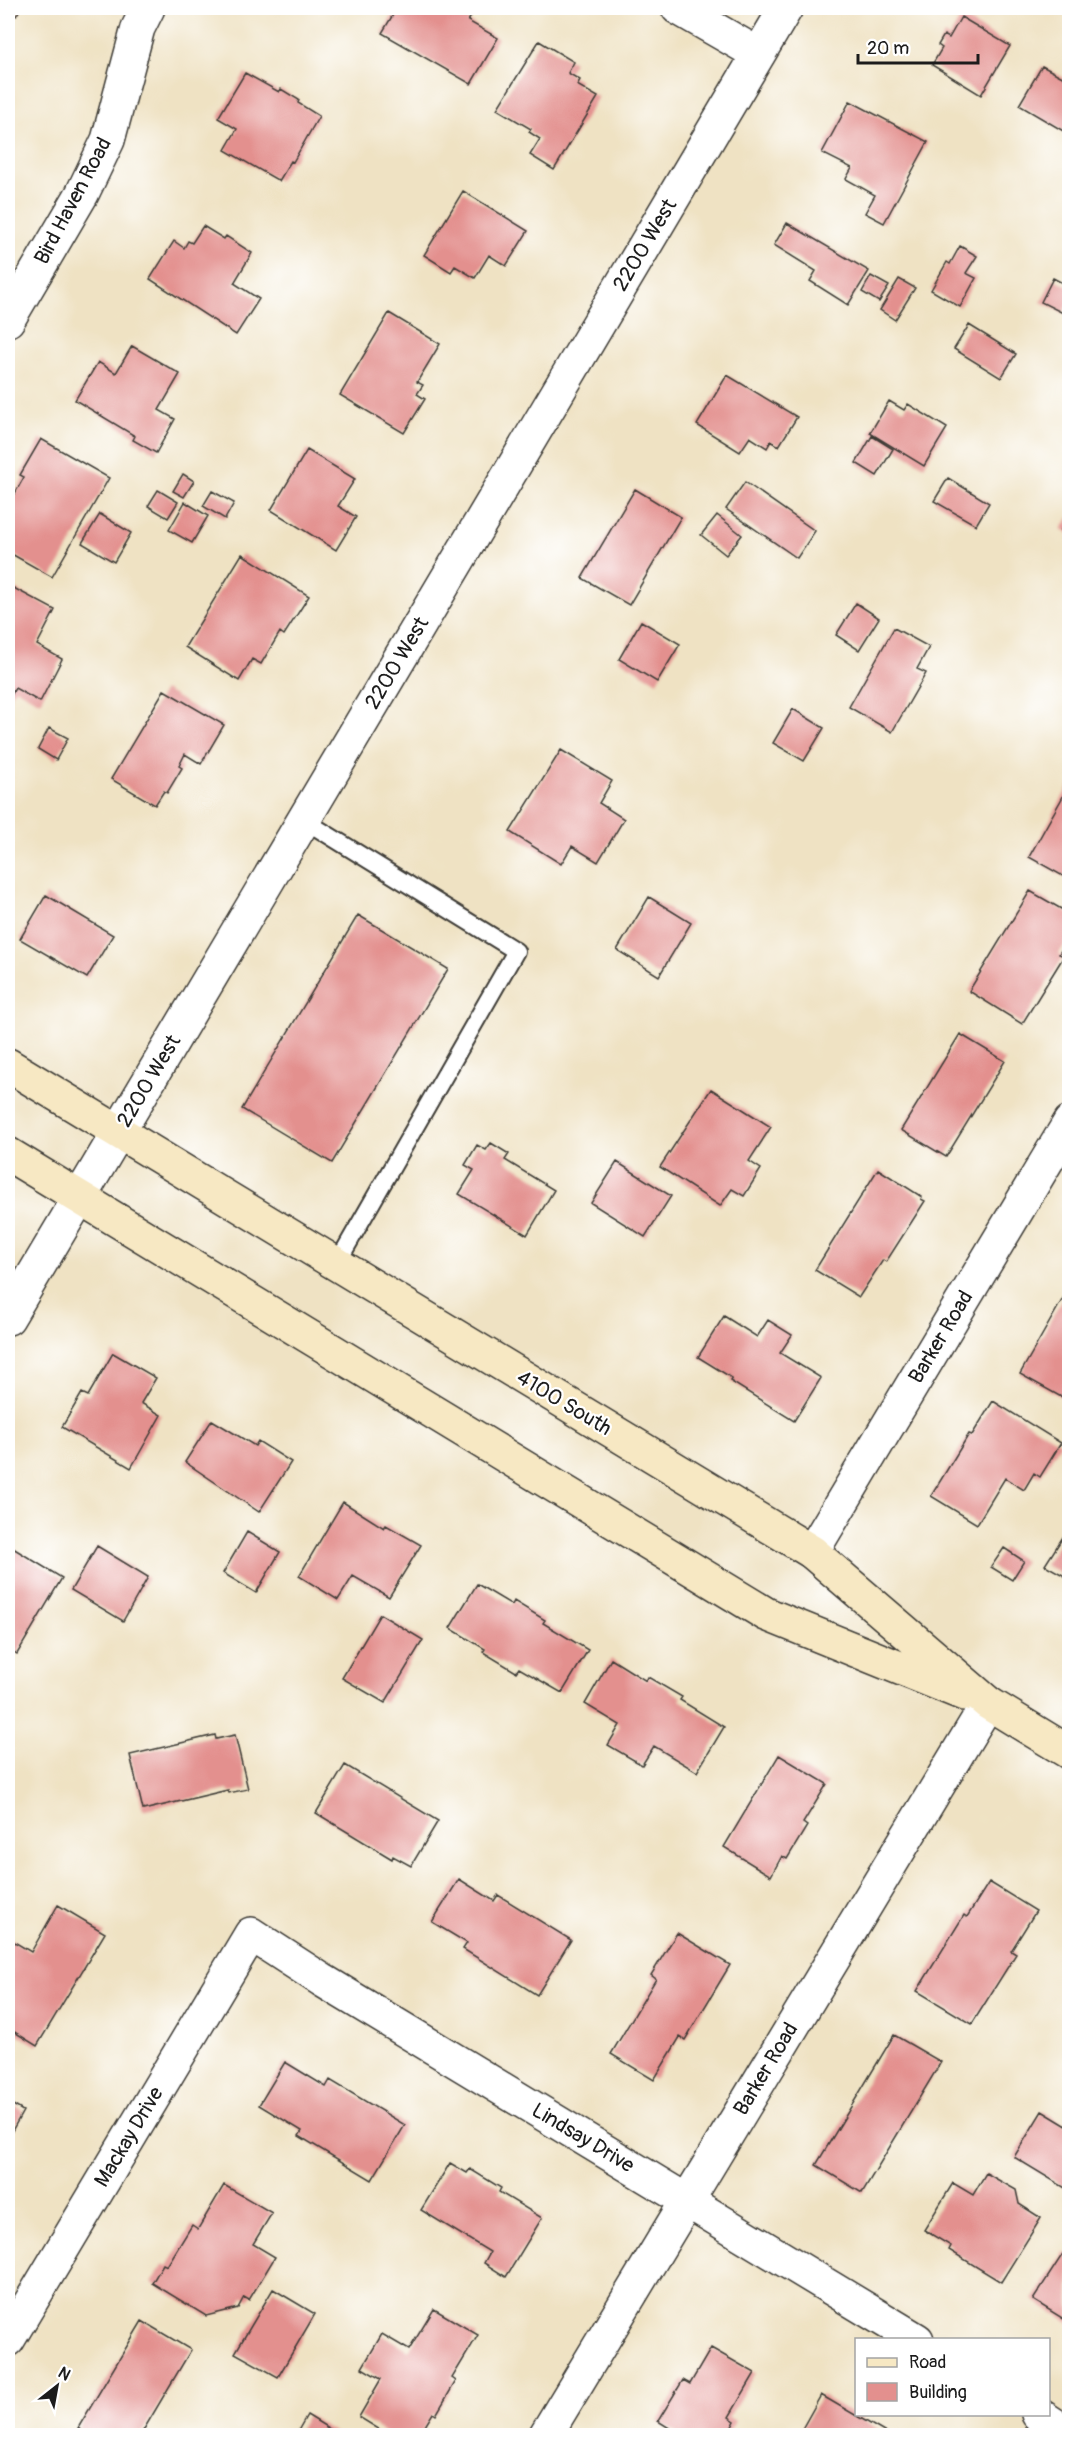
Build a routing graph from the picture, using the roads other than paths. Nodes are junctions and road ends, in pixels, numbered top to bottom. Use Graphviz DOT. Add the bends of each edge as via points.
graph roads {
  1 [pos="148,8"];
  2 [pos="678,8"];
  3 [pos="786,8"];
  4 [pos="758,54"];
  5 [pos="8,320"];
  6 [pos="304,820"];
  7 [pos="8,1065"];
  8 [pos="1070,1122"];
  9 [pos="119,1132"];
  10 [pos="8,1154"];
  11 [pos="80,1198"];
  12 [pos="336,1264"];
  13 [pos="8,1318"];
  14 [pos="813,1552"];
  15 [pos="988,1703"];
  16 [pos="1070,1753"];
  17 [pos="251,1934"];
  18 [pos="686,2201"];
  19 [pos="914,2338"];
  20 [pos="8,2340"];
  21 [pos="1040,2416"];
  22 [pos="1070,2435"];
  23 [pos="545,2436"];
  1 -- 5 [label="street, Bird Haven Road" via="138,28 108,140 82,194"];
  2 -- 4 [label="street"];
  3 -- 4 [label="street, 2200 West"];
  4 -- 6 [label="street, 2200 West"];
  6 -- 9 [label="street, 2200 West"];
  6 -- 12 [label="lane" via="516,951"];
  7 -- 9 [label="main road, 4100 South"];
  8 -- 14 [label="street, Barker Road"];
  9 -- 11 [label="street, 2200 West"];
  9 -- 12 [label="main road, 4100 South"];
  10 -- 11 [label="main road, 4100 South"];
  11 -- 13 [label="street, 2200 West"];
  11 -- 15 [label="main road, 4100 South" via="765,1614"];
  12 -- 14 [label="main road, 4100 South"];
  14 -- 15 [label="main road, 4100 South"];
  15 -- 16 [label="main road, 4100 South"];
  15 -- 18 [label="street, Barker Road"];
  17 -- 18 [label="street, Lindsay Drive"];
  17 -- 20 [label="street, Mackay Drive"];
  18 -- 19 [label="street, Lindsay Drive"];
  18 -- 23 [label="street, Barker Road"];
  21 -- 22 [label="street"];
}
